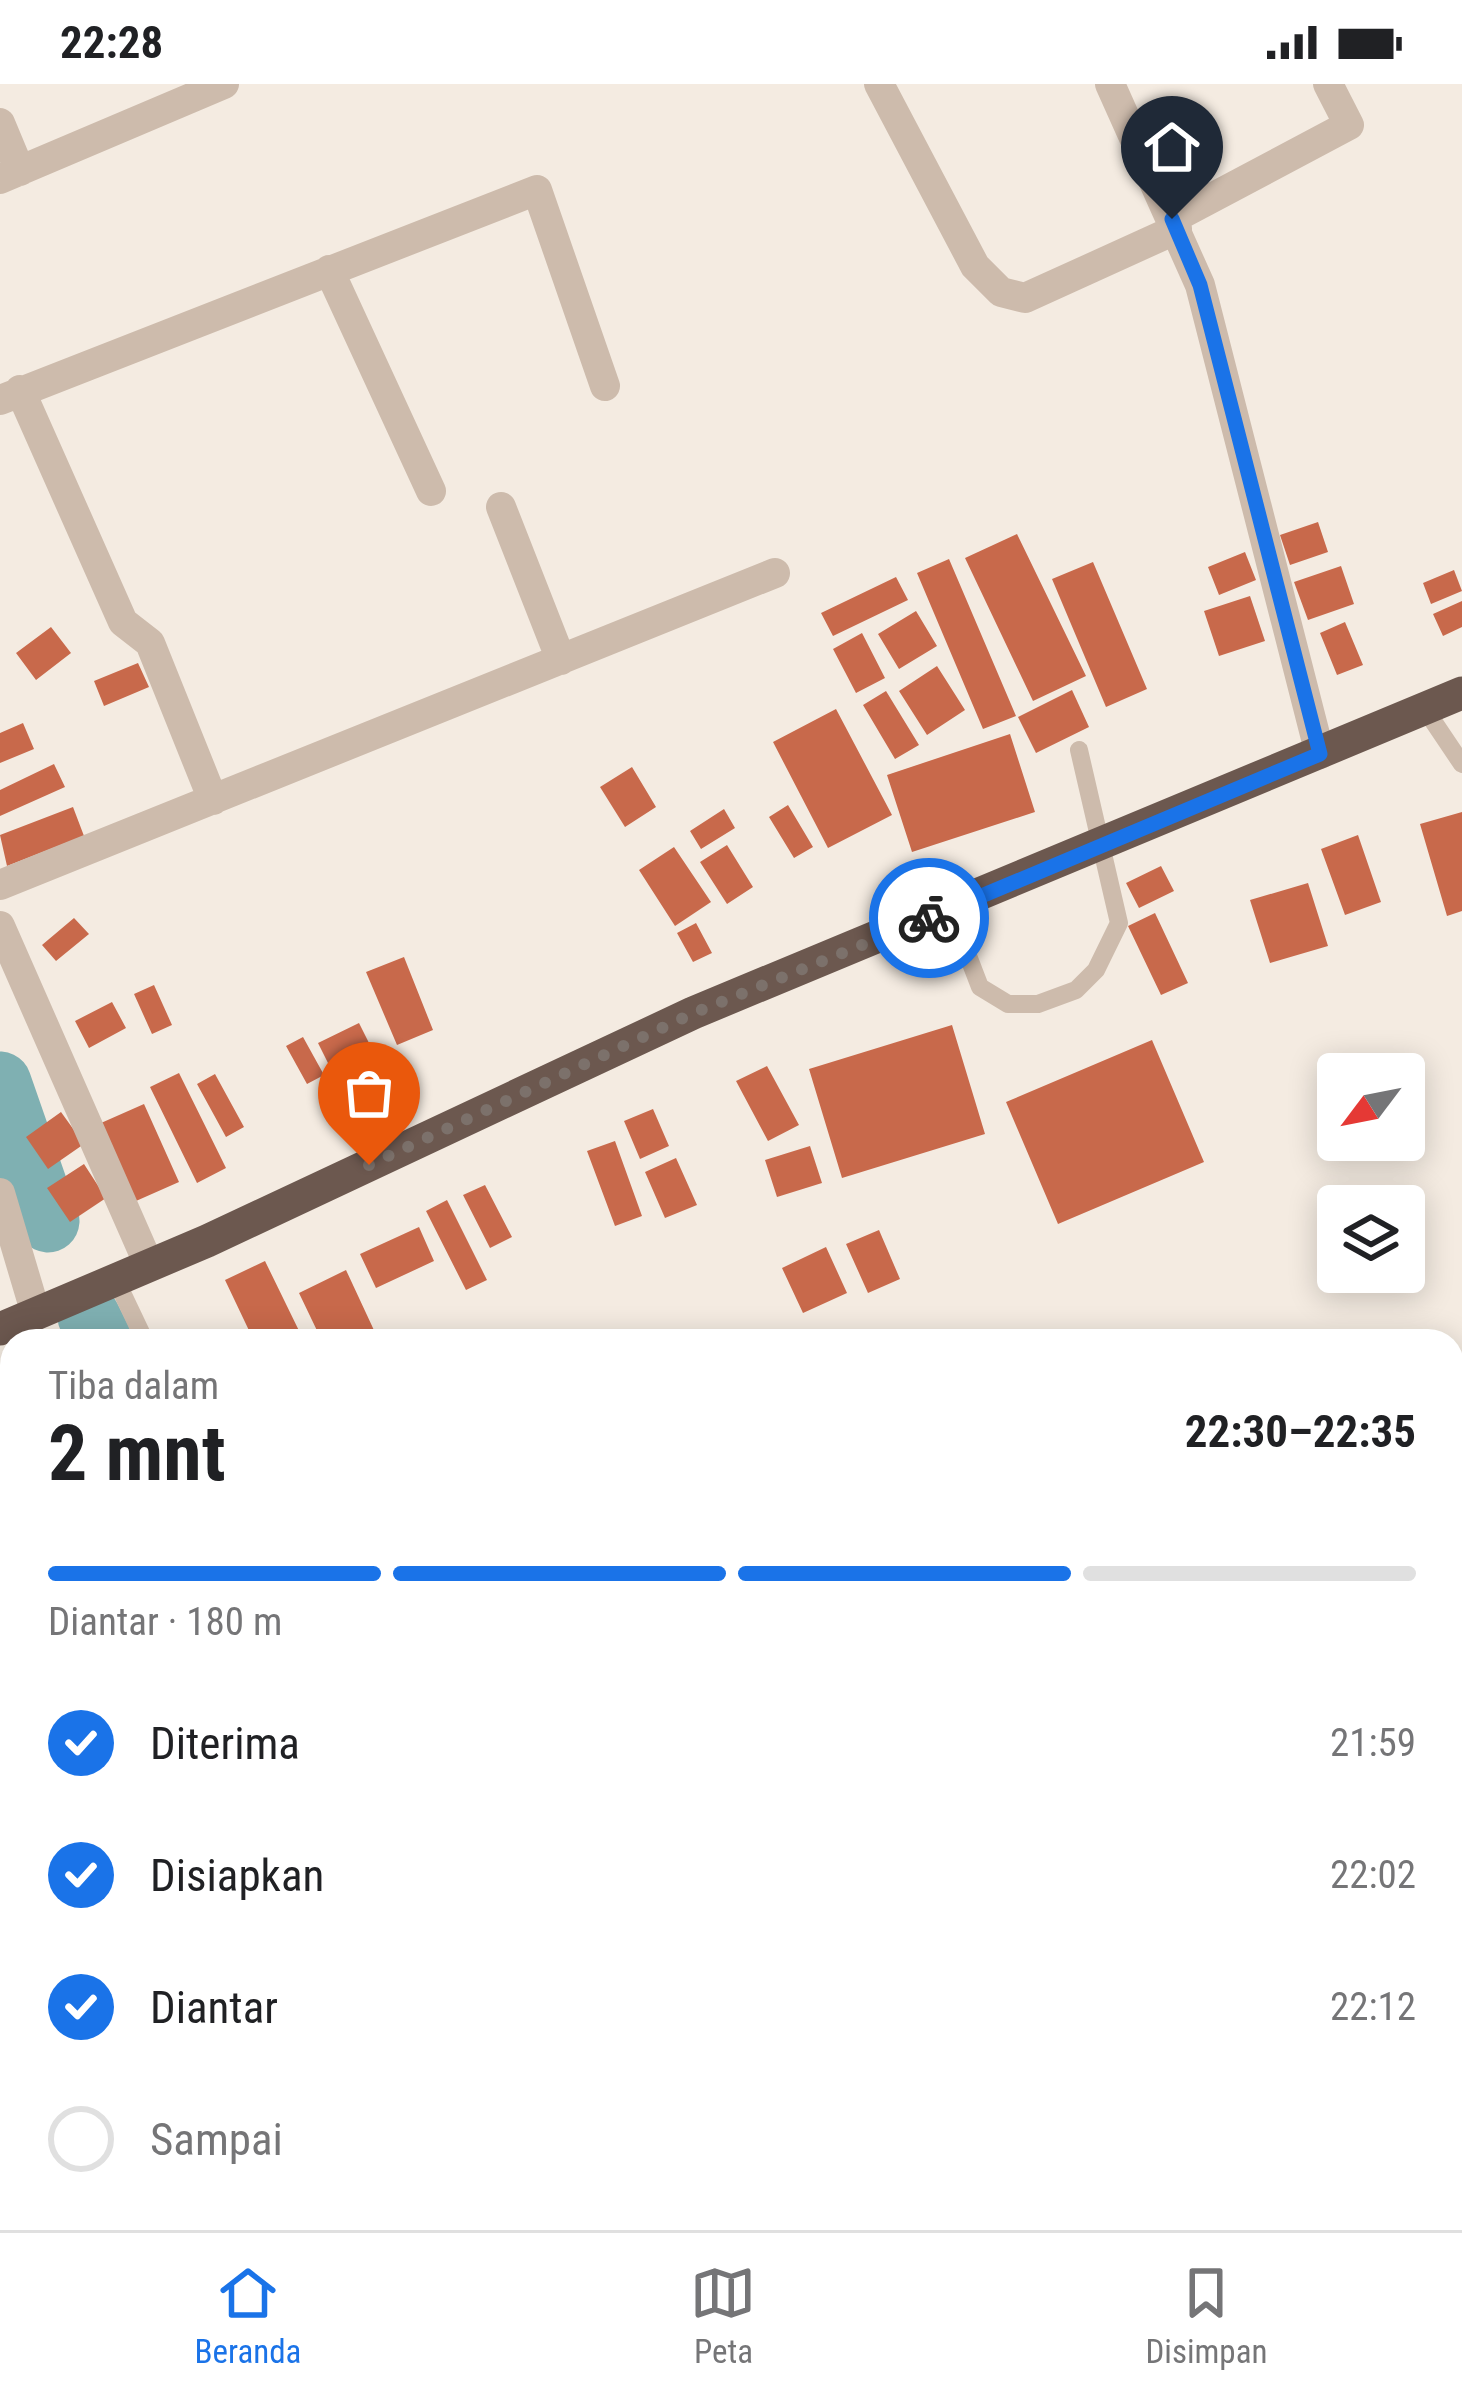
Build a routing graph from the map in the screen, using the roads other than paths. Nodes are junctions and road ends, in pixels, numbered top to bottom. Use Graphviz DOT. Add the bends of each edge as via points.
graph roads {
  1 [pos="224,84"];
  2 [pos="878,84"];
  3 [pos="1110,84"];
  4 [pos="1328,84"];
  5 [pos="0,123"];
  6 [pos="10,175"];
  7 [pos="1174,224"];
  8 [pos="329,270"];
  9 [pos="605,386"];
  10 [pos="10,395"];
  11 [pos="431,491"];
  12 [pos="501,507"];
  13 [pos="775,573"];
  14 [pos="561,660"];
  15 [pos="1462,693"];
  16 [pos="1425,710"];
  17 [pos="1079,750"];
  18 [pos="1320,754"];
  19 [pos="1462,764"];
  20 [pos="213,800"];
  21 [pos="1100,848"];
  22 [pos="0,885"];
  23 [pos="950,909"];
  24 [pos="0,926"];
  25 [pos="0,1193"];
  26 [pos="149,1265"];
  27 [pos="110,1282"];
  28 [pos="46,1309"];
  29 [pos="0,1329"];
  30 [pos="138,1329"];
  1 -- 6 [label="street"];
  2 -- 7 [label="street" via="975,266 1001,292 1025,298"];
  3 -- 7 [label="street"];
  4 -- 7 [label="street" via="1348,125"];
  5 -- 6 [label="street"];
  7 -- 18 [label="street" via="1200,285"];
  8 -- 9 [label="street" via="537,190"];
  8 -- 10 [label="street"];
  8 -- 11 [label="street"];
  10 -- 20 [label="street" via="123,622 150,643"];
  12 -- 14 [label="street"];
  13 -- 14 [label="street"];
  14 -- 20 [label="street"];
  15 -- 16 [label="highway"];
  16 -- 18 [label="highway"];
  16 -- 19 [label="lane"];
  17 -- 21 [label="lane"];
  18 -- 21 [label="highway"];
  20 -- 22 [label="street"];
  21 -- 23 [label="highway"];
  21 -- 23 [label="lane" via="1119,923 1108,952 1076,990 1038,1004 1008,1004 980,987"];
  23 -- 26 [label="highway" via="694,1013"];
  24 -- 26 [label="street"];
  25 -- 28 [label="street"];
  26 -- 27 [label="highway"];
  27 -- 28 [label="highway"];
  27 -- 30 [label="lane"];
  28 -- 29 [label="highway"];
}
